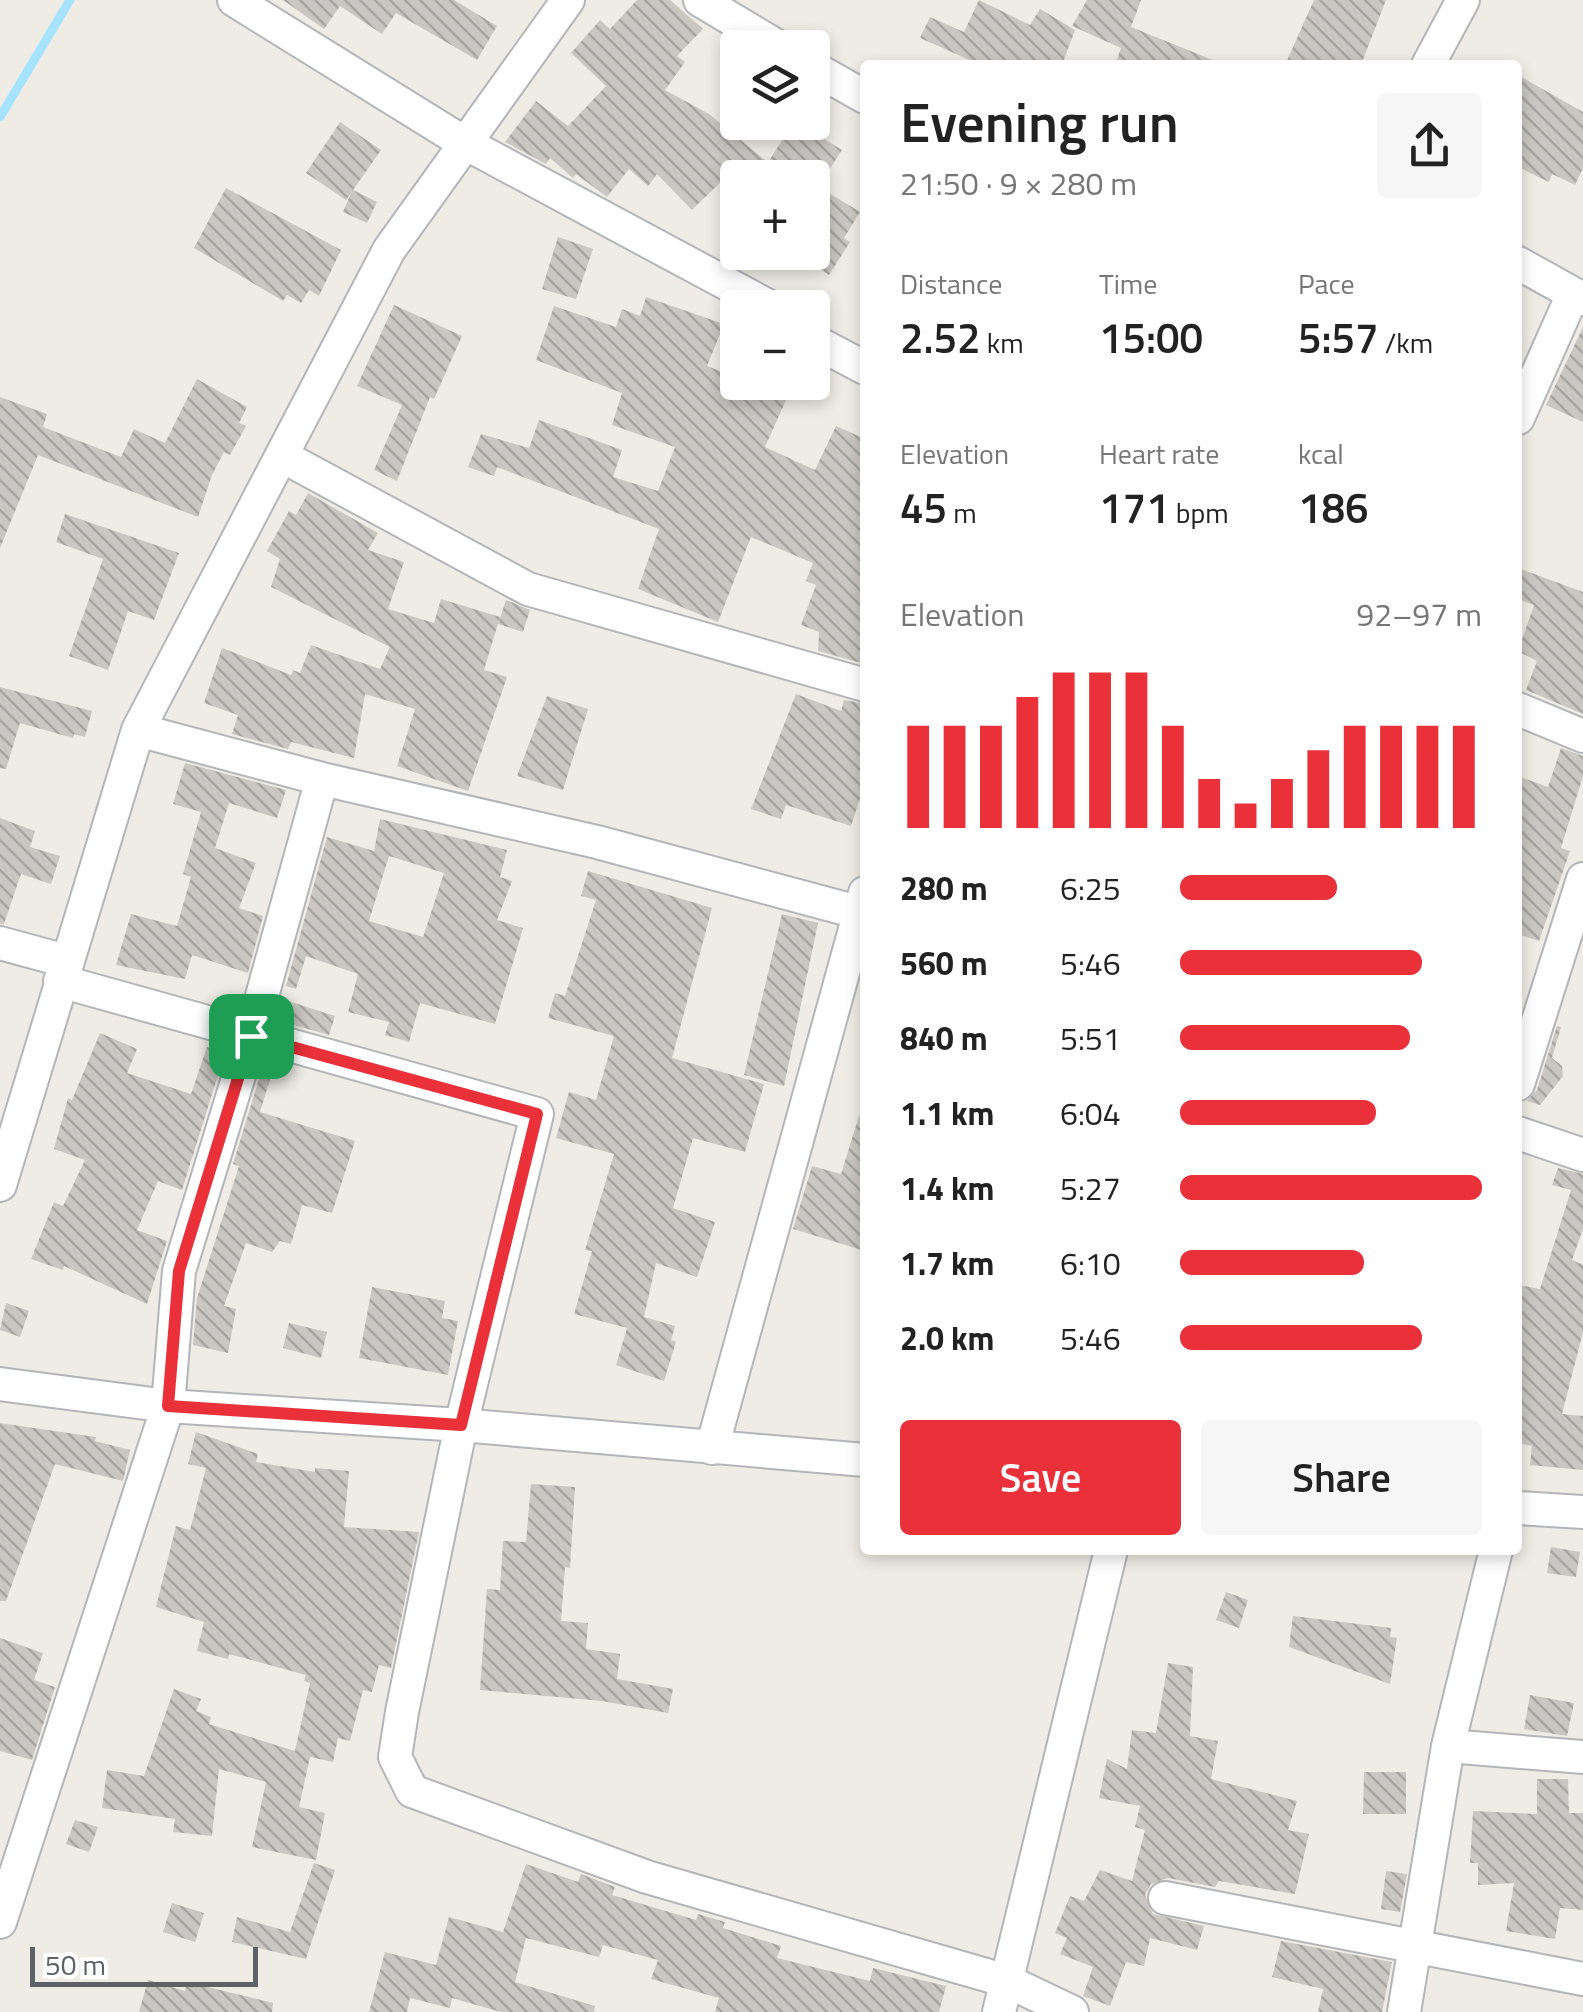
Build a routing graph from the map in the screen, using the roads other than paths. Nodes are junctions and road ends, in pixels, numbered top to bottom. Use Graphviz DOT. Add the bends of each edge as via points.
graph roads {
  1 [pos="234,0"];
  2 [pos="568,0"];
  3 [pos="700,0"];
  4 [pos="1464,0"];
  5 [pos="750,30"];
  6 [pos="1431,60"];
  7 [pos="830,77"];
  8 [pos="860,93"];
  9 [pos="463,142"];
  10 [pos="1522,265"];
  11 [pos="720,290"];
  12 [pos="738,290"];
  13 [pos="1578,297"];
  14 [pos="830,339"];
  15 [pos="830,350"];
  16 [pos="860,354"];
  17 [pos="860,365"];
  18 [pos="1522,410"];
  19 [pos="284,457"];
  20 [pos="860,684"];
  21 [pos="1522,711"];
  22 [pos="138,730"];
  23 [pos="1583,736"];
  24 [pos="322,779"];
  25 [pos="1583,879"];
  26 [pos="860,905"];
  27 [pos="860,917"];
  28 [pos="0,943"];
  29 [pos="63,971"];
  30 [pos="251,1036"];
  31 [pos="1522,1071"];
  32 [pos="1522,1135"];
  33 [pos="1583,1155"];
  34 [pos="0,1185"];
  35 [pos="0,1384"];
  36 [pos="168,1406"];
  37 [pos="461,1425"];
  38 [pos="712,1448"];
  39 [pos="860,1460"];
  40 [pos="1522,1508"];
  41 [pos="1583,1512"];
  42 [pos="1110,1555"];
  43 [pos="1495,1555"];
  44 [pos="1448,1746"];
  45 [pos="1583,1757"];
  46 [pos="1164,1898"];
  47 [pos="0,1922"];
  48 [pos="1415,1948"];
  49 [pos="1583,1979"];
  50 [pos="1003,1997"];
  51 [pos="1072,2012"];
  52 [pos="1404,2012"];
  1 -- 9 [label="street"];
  2 -- 9 [label="street"];
  3 -- 5 [label="street"];
  4 -- 6 [label="street"];
  7 -- 8 [label="street"];
  9 -- 11 [label="street"];
  9 -- 12 [label="street"];
  9 -- 19 [label="street" via="389,250"];
  10 -- 13 [label="street"];
  13 -- 18 [label="street"];
  14 -- 16 [label="street"];
  15 -- 17 [label="street"];
  19 -- 20 [label="street" via="528,588"];
  19 -- 22 [label="street"];
  21 -- 23 [label="street"];
  22 -- 24 [label="street"];
  22 -- 29 [label="street"];
  24 -- 26 [label="street"];
  24 -- 30 [label="street"];
  25 -- 31 [label="street"];
  27 -- 38 [label="street"];
  28 -- 29 [label="street"];
  29 -- 30 [label="street"];
  29 -- 34 [label="street"];
  30 -- 36 [label="street" via="179,1271"];
  30 -- 37 [label="street" via="537,1114"];
  32 -- 33 [label="street"];
  35 -- 36 [label="street"];
  36 -- 37 [label="street"];
  36 -- 47 [label="street"];
  37 -- 38 [label="street"];
  37 -- 50 [label="street" via="395,1756 412,1792"];
  38 -- 39 [label="street"];
  40 -- 41 [label="street"];
  42 -- 50 [label="street"];
  43 -- 44 [label="street"];
  44 -- 45 [label="street"];
  44 -- 48 [label="street"];
  46 -- 48 [label="street"];
  48 -- 49 [label="street"];
  48 -- 52 [label="street"];
  50 -- 51 [label="street"];
}
